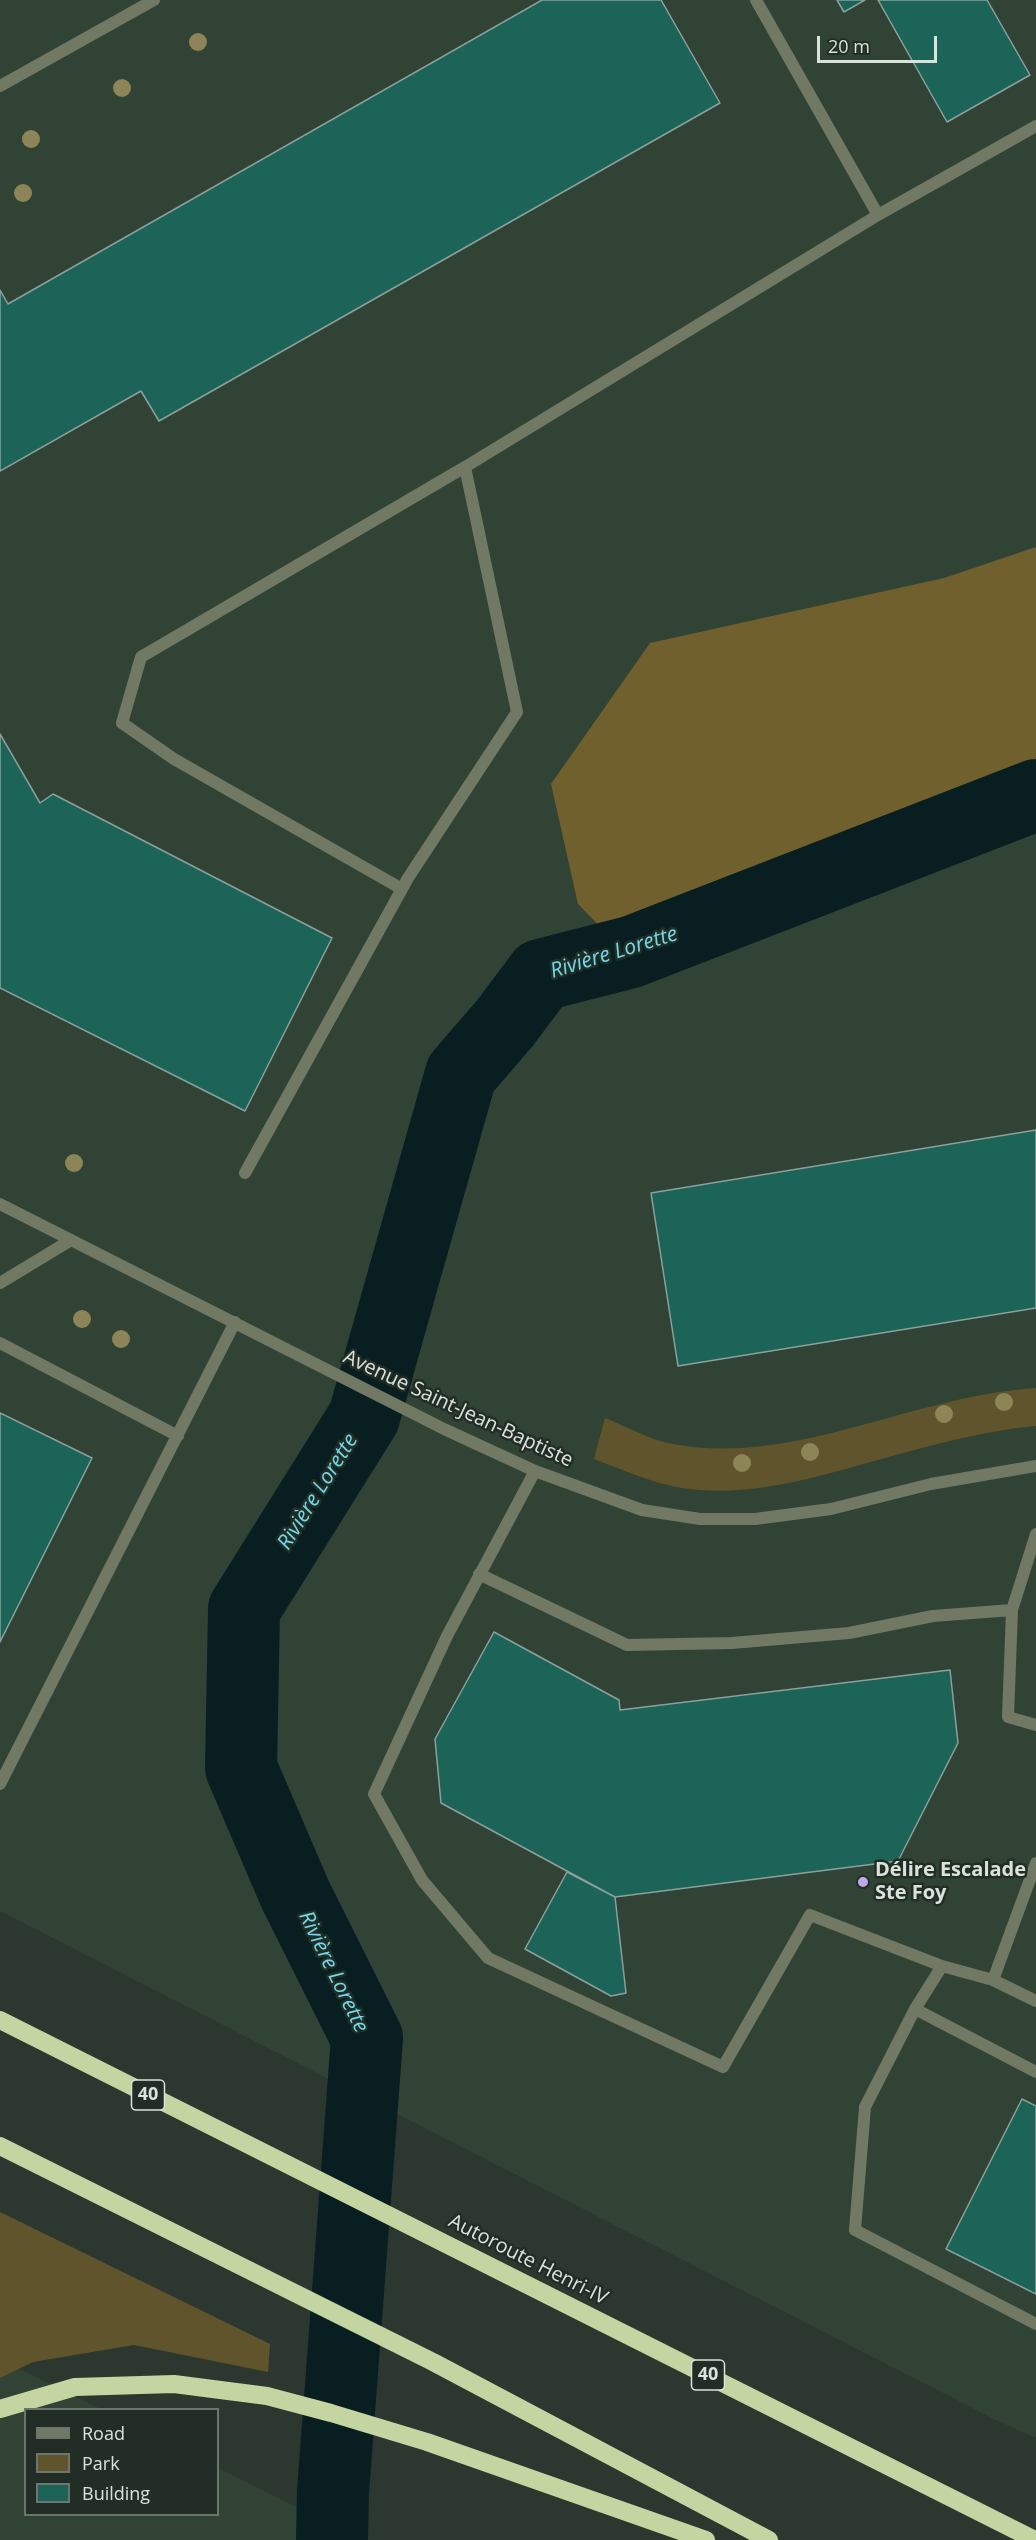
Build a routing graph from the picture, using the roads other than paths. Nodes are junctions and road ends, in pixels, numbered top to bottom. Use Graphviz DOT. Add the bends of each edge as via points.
graph roads {
  1 [pos="154,0"];
  2 [pos="756,0"];
  3 [pos="0,86"];
  4 [pos="1036,126"];
  5 [pos="878,215"];
  6 [pos="465,467"];
  7 [pos="402,889"];
  8 [pos="245,1173"];
  9 [pos="0,1204"];
  10 [pos="71,1240"];
  11 [pos="0,1283"];
  12 [pos="235,1322"];
  13 [pos="0,1343"];
  14 [pos="178,1436"];
  15 [pos="1036,1466"];
  16 [pos="534,1471"];
  17 [pos="1036,1534"];
  18 [pos="479,1574"];
  19 [pos="1012,1610"];
  20 [pos="1036,1725"];
  21 [pos="0,1784"];
  22 [pos="1036,1863"];
  23 [pos="942,1965"];
  24 [pos="993,1980"];
  25 [pos="1036,2001"];
  26 [pos="915,2009"];
  27 [pos="0,2020"];
  28 [pos="1036,2072"];
  29 [pos="0,2146"];
  30 [pos="1036,2324"];
  31 [pos="0,2409"];
  32 [pos="978,2510"];
  33 [pos="1036,2531"];
  34 [pos="706,2540"];
  35 [pos="769,2540"];
  36 [pos="1035,2540"];
  1 -- 3 [label="street"];
  2 -- 5 [label="street"];
  4 -- 5 [label="street"];
  5 -- 6 [label="street"];
  6 -- 7 [label="street" via="517,712"];
  6 -- 7 [label="street" via="141,657 122,723 174,759"];
  7 -- 8 [label="street"];
  9 -- 10 [label="street, Avenue Saint-Jean-Baptiste"];
  10 -- 11 [label="street"];
  10 -- 12 [label="street, Avenue Saint-Jean-Baptiste"];
  12 -- 14 [label="street"];
  12 -- 16 [label="street, Avenue Saint-Jean-Baptiste"];
  13 -- 14 [label="street"];
  14 -- 21 [label="street"];
  15 -- 16 [label="street, Avenue Saint-Jean-Baptiste" via="931,1484 831,1509 755,1519 700,1519 642,1510"];
  16 -- 18 [label="street"];
  17 -- 19 [label="street"];
  18 -- 19 [label="street" via="627,1645 732,1643 849,1633 933,1616"];
  18 -- 23 [label="street" via="374,1794 422,1880 489,1958 723,2067 810,1915"];
  19 -- 20 [label="street" via="1008,1717"];
  22 -- 24 [label="street"];
  23 -- 24 [label="street"];
  23 -- 26 [label="street"];
  24 -- 25 [label="street"];
  26 -- 28 [label="street"];
  26 -- 30 [label="street" via="865,2107 855,2230"];
  27 -- 32 [label="highway, Autoroute Henri-IV / 40"];
  29 -- 35 [label="highway" via="432,2362"];
  31 -- 34 [label="highway" via="75,2387 174,2384 267,2396 427,2442"];
  32 -- 33 [label="highway"];
  32 -- 36 [label="highway, Autoroute Henri-IV / 40"];
}
